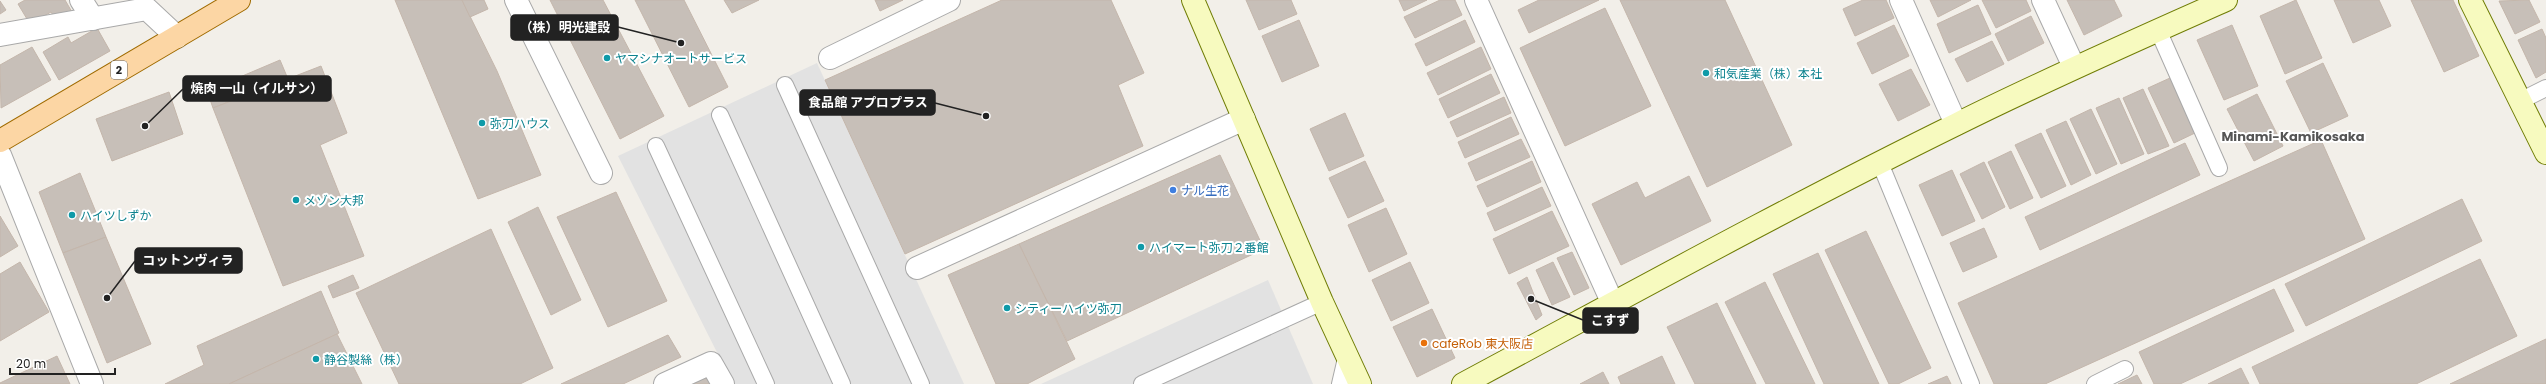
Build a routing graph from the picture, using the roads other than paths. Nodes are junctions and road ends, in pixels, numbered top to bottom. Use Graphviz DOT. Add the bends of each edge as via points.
graph roads {
  1 [pos="80,0"];
  2 [pos="239,0"];
  3 [pos="516,0"];
  4 [pos="950,0"];
  5 [pos="1193,0"];
  6 [pos="1476,0"];
  7 [pos="1901,0"];
  8 [pos="2043,0"];
  9 [pos="2226,0"];
  10 [pos="2471,0"];
  11 [pos="93,19"];
  12 [pos="2158,30"];
  13 [pos="0,35"];
  14 [pos="177,36"];
  15 [pos="830,58"];
  16 [pos="2074,67"];
  17 [pos="785,85"];
  18 [pos="2546,88"];
  19 [pos="2520,101"];
  20 [pos="720,115"];
  21 [pos="1244,119"];
  22 [pos="1956,124"];
  23 [pos="0,141"];
  24 [pos="656,146"];
  25 [pos="2546,153"];
  26 [pos="0,155"];
  27 [pos="1880,163"];
  28 [pos="2219,168"];
  29 [pos="601,173"];
  30 [pos="917,268"];
  31 [pos="1322,302"];
  32 [pos="1613,304"];
  33 [pos="1347,354"];
  34 [pos="2125,369"];
  35 [pos="92,384"];
  36 [pos="665,384"];
  37 [pos="723,384"];
  38 [pos="766,384"];
  39 [pos="842,384"];
  40 [pos="921,384"];
  41 [pos="1142,384"];
  42 [pos="1340,384"];
  43 [pos="1360,384"];
  44 [pos="1463,384"];
  45 [pos="1971,384"];
  46 [pos="2095,384"];
  1 -- 11 [label="street"];
  2 -- 14 [label="main road, 2"];
  3 -- 29 [label="street"];
  4 -- 15 [label="street"];
  5 -- 21 [label="street"];
  6 -- 32 [label="street"];
  7 -- 22 [label="street"];
  8 -- 16 [label="street"];
  9 -- 12 [label="street"];
  10 -- 19 [label="street"];
  11 -- 13 [label="street"];
  11 -- 14 [label="street" via="147,9"];
  12 -- 16 [label="street"];
  12 -- 28 [label="lane"];
  14 -- 23 [label="main road, 2"];
  16 -- 22 [label="street"];
  17 -- 40 [label="lane"];
  18 -- 19 [label="lane"];
  19 -- 25 [label="street"];
  20 -- 39 [label="lane"];
  21 -- 30 [label="street"];
  21 -- 31 [label="street"];
  22 -- 27 [label="street"];
  24 -- 38 [label="lane"];
  26 -- 35 [label="street"];
  27 -- 32 [label="street"];
  27 -- 45 [label="lane"];
  31 -- 33 [label="street"];
  31 -- 41 [label="lane"];
  32 -- 44 [label="street"];
  33 -- 42 [label="lane"];
  33 -- 43 [label="street"];
  34 -- 46 [label="lane"];
  36 -- 37 [label="street" via="711,363"];
}
